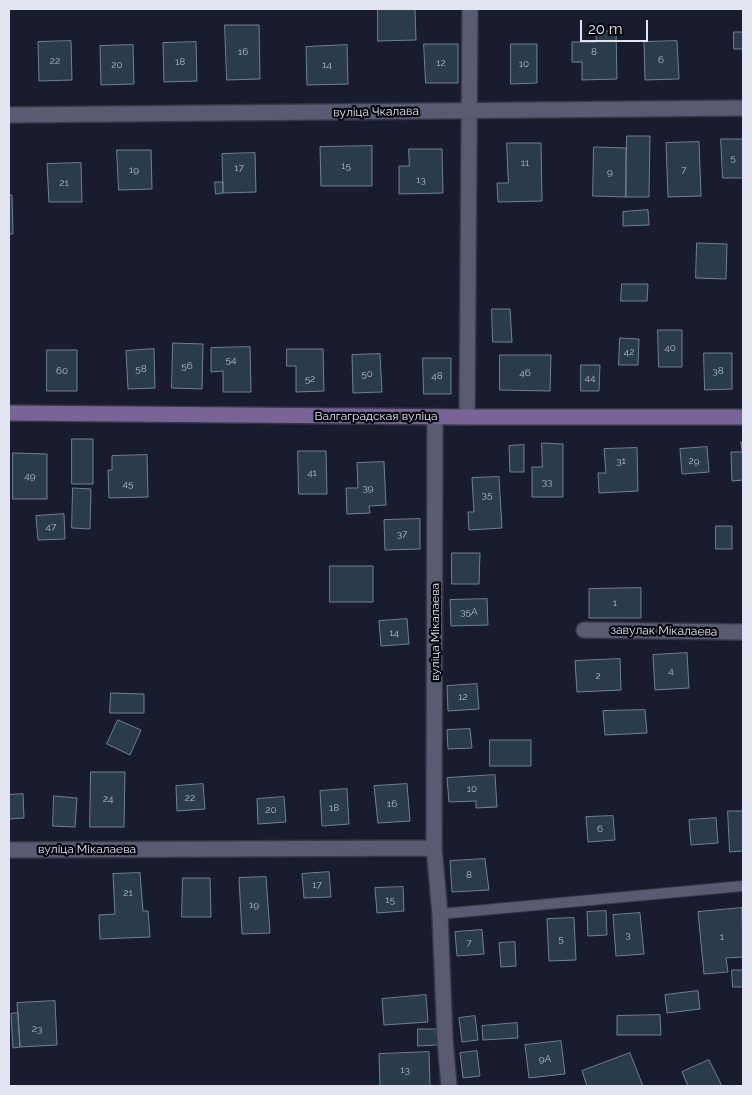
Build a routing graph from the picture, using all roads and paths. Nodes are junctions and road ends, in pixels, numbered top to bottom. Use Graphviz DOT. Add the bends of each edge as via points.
graph roads {
  1 [pos="470,9"];
  2 [pos="743,108"];
  3 [pos="469,111"];
  4 [pos="9,115"];
  5 [pos="9,414"];
  6 [pos="435,417"];
  7 [pos="467,417"];
  8 [pos="743,417"];
  9 [pos="584,630"];
  10 [pos="743,632"];
  11 [pos="434,848"];
  12 [pos="9,850"];
  13 [pos="743,886"];
  14 [pos="440,914"];
  15 [pos="449,1086"];
  1 -- 3 [label="street"];
  2 -- 3 [label="street, вуліца Чкалава"];
  3 -- 4 [label="street, вуліца Чкалава"];
  3 -- 7 [label="street"];
  5 -- 6 [label="street, Валгаградская вуліца"];
  6 -- 7 [label="street, Валгаградская вуліца"];
  6 -- 11 [label="street, вуліца Мікалаева"];
  7 -- 8 [label="street, Валгаградская вуліца"];
  9 -- 10 [label="street, завулак Мікалаева"];
  11 -- 12 [label="street, вуліца Мікалаева"];
  11 -- 14 [label="street, вуліца Мікалаева"];
  13 -- 14 [label="lane"];
  14 -- 15 [label="street, вуліца Мікалаева"];
}
